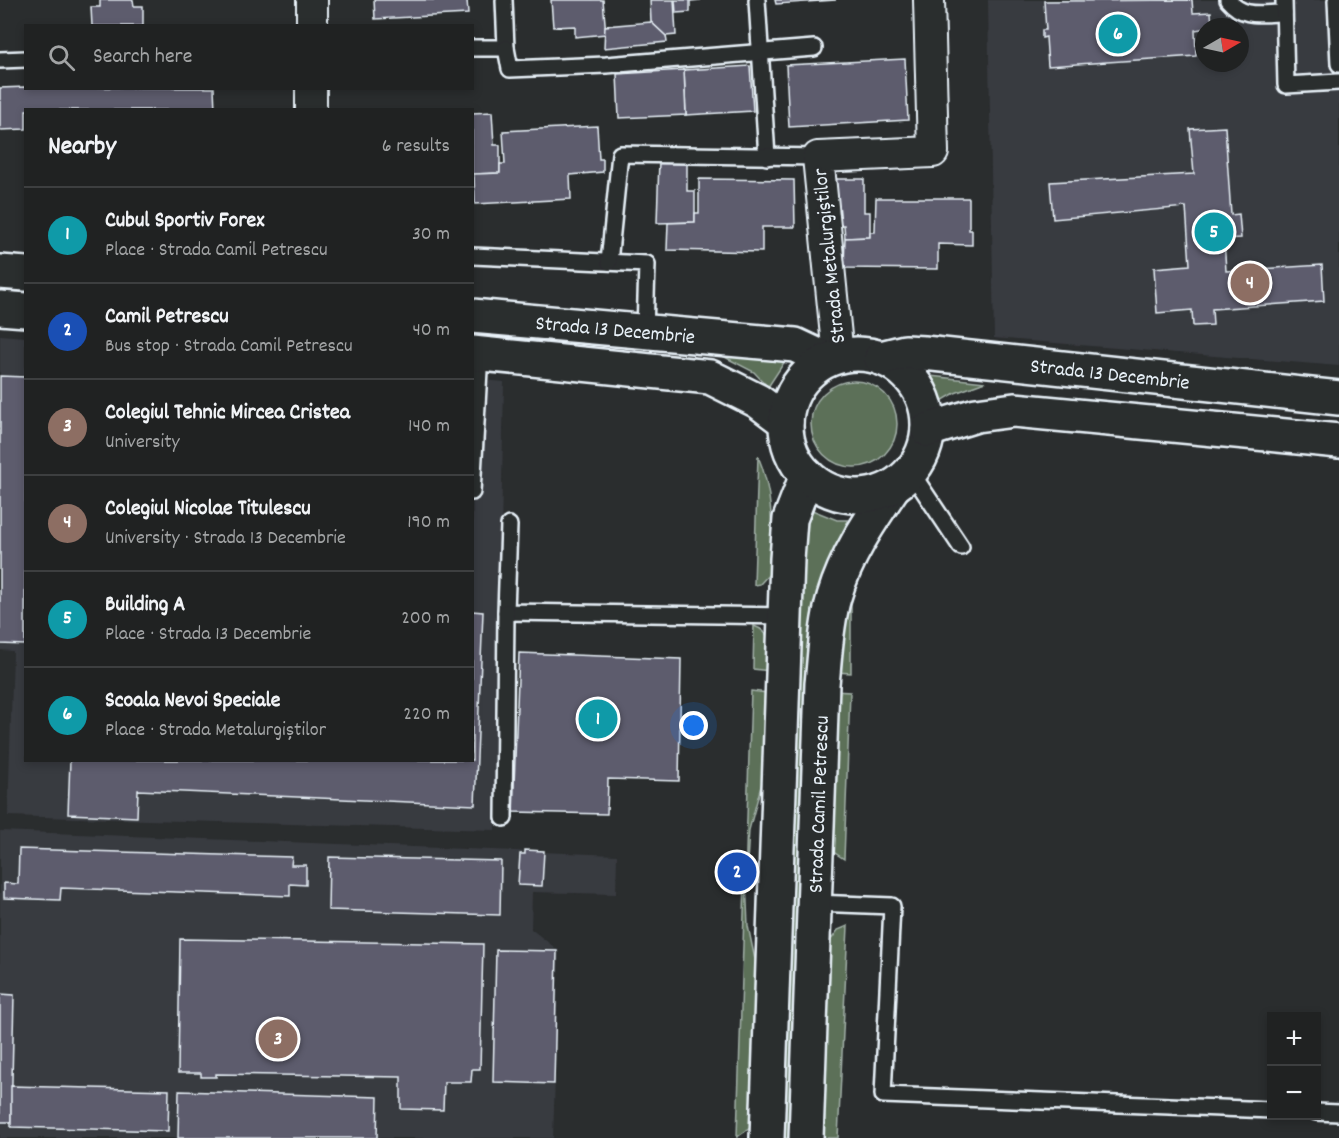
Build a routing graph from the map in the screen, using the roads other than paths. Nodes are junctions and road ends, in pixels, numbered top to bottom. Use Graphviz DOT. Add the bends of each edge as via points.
graph roads {
  1 [pos="312,0"];
  2 [pos="504,0"];
  3 [pos="757,0"];
  4 [pos="929,0"];
  5 [pos="1228,0"];
  6 [pos="1336,0"];
  7 [pos="1284,6"];
  8 [pos="312,24"];
  9 [pos="474,48"];
  10 [pos="506,48"];
  11 [pos="814,48"];
  12 [pos="761,52"];
  13 [pos="24,58"];
  14 [pos="0,60"];
  15 [pos="1339,64"];
  16 [pos="1339,82"];
  17 [pos="311,90"];
  18 [pos="311,108"];
  19 [pos="767,157"];
  20 [pos="818,157"];
  21 [pos="474,256"];
  22 [pos="609,262"];
  23 [pos="0,272"];
  24 [pos="24,274"];
  25 [pos="0,308"];
  26 [pos="24,310"];
  27 [pos="474,316"];
  28 [pos="645,332"];
  29 [pos="476,353"];
  30 [pos="833,358"];
  31 [pos="881,358"];
  32 [pos="1339,398"];
  33 [pos="474,422"];
  34 [pos="786,422"];
  35 [pos="928,430"];
  36 [pos="1339,441"];
  37 [pos="807,475"];
  38 [pos="902,479"];
  39 [pos="509,525"];
  40 [pos="961,548"];
  41 [pos="506,612"];
  42 [pos="785,616"];
  43 [pos="504,818"];
  44 [pos="814,903"];
  45 [pos="1267,1110"];
  46 [pos="1321,1112"];
  47 [pos="1339,1113"];
  48 [pos="767,1138"];
  49 [pos="806,1138"];
  1 -- 8 [label="street"];
  2 -- 10 [label="lane"];
  3 -- 12 [label="lane"];
  4 -- 20 [label="street, Strada Metalurgiștilor" via="933,152"];
  5 -- 7 [label="lane" via="1237,11"];
  6 -- 15 [label="lane"];
  7 -- 16 [label="lane" via="1286,85"];
  9 -- 10 [label="lane"];
  10 -- 12 [label="lane" via="510,69"];
  11 -- 12 [label="lane"];
  12 -- 19 [label="lane"];
  13 -- 14 [label="lane"];
  17 -- 18 [label="street"];
  19 -- 20 [label="lane, Strada Metalurgiștilor"];
  19 -- 22 [label="lane, Strada Metalurgiștilor" via="620,154"];
  20 -- 30 [label="street, Strada Metalurgiștilor"];
  21 -- 22 [label="lane"];
  22 -- 28 [label="lane" via="647,264"];
  23 -- 24 [label="main road"];
  25 -- 26 [label="main road"];
  27 -- 28 [label="main road, Strada 13 Decembrie"];
  28 -- 30 [label="main road, Strada 13 Decembrie" via="795,345"];
  29 -- 33 [label="lane"];
  29 -- 34 [label="main road, Strada 13 Decembrie" via="710,377 750,397"];
  30 -- 31 [label="main road, Strada 13 Decembrie" via="860,353"];
  30 -- 34 [label="main road" via="806,375 792,397"];
  31 -- 32 [label="main road, Strada 13 Decembrie" via="905,352 924,353"];
  31 -- 35 [label="main road, Strada 13 Decembrie" via="901,368 913,380 927,412"];
  34 -- 37 [label="main road" via="795,460"];
  35 -- 36 [label="main road" via="976,415 1014,410"];
  35 -- 38 [label="main road, Strada 13 Decembrie" via="923,452"];
  37 -- 38 [label="main road" via="826,489 848,496 871,495"];
  37 -- 42 [label="main road, Strada Camil Petrescu" via="790,519"];
  38 -- 40 [label="lane"];
  38 -- 44 [label="main road, Strada Camil Petrescu" via="864,531 834,597 822,684"];
  39 -- 41 [label="lane"];
  41 -- 42 [label="lane"];
  41 -- 43 [label="lane"];
  42 -- 48 [label="main road, Strada Camil Petrescu"];
  44 -- 45 [label="lane" via="892,906 883,1095"];
  44 -- 49 [label="main road, Strada Camil Petrescu"];
  46 -- 47 [label="lane"];
}
